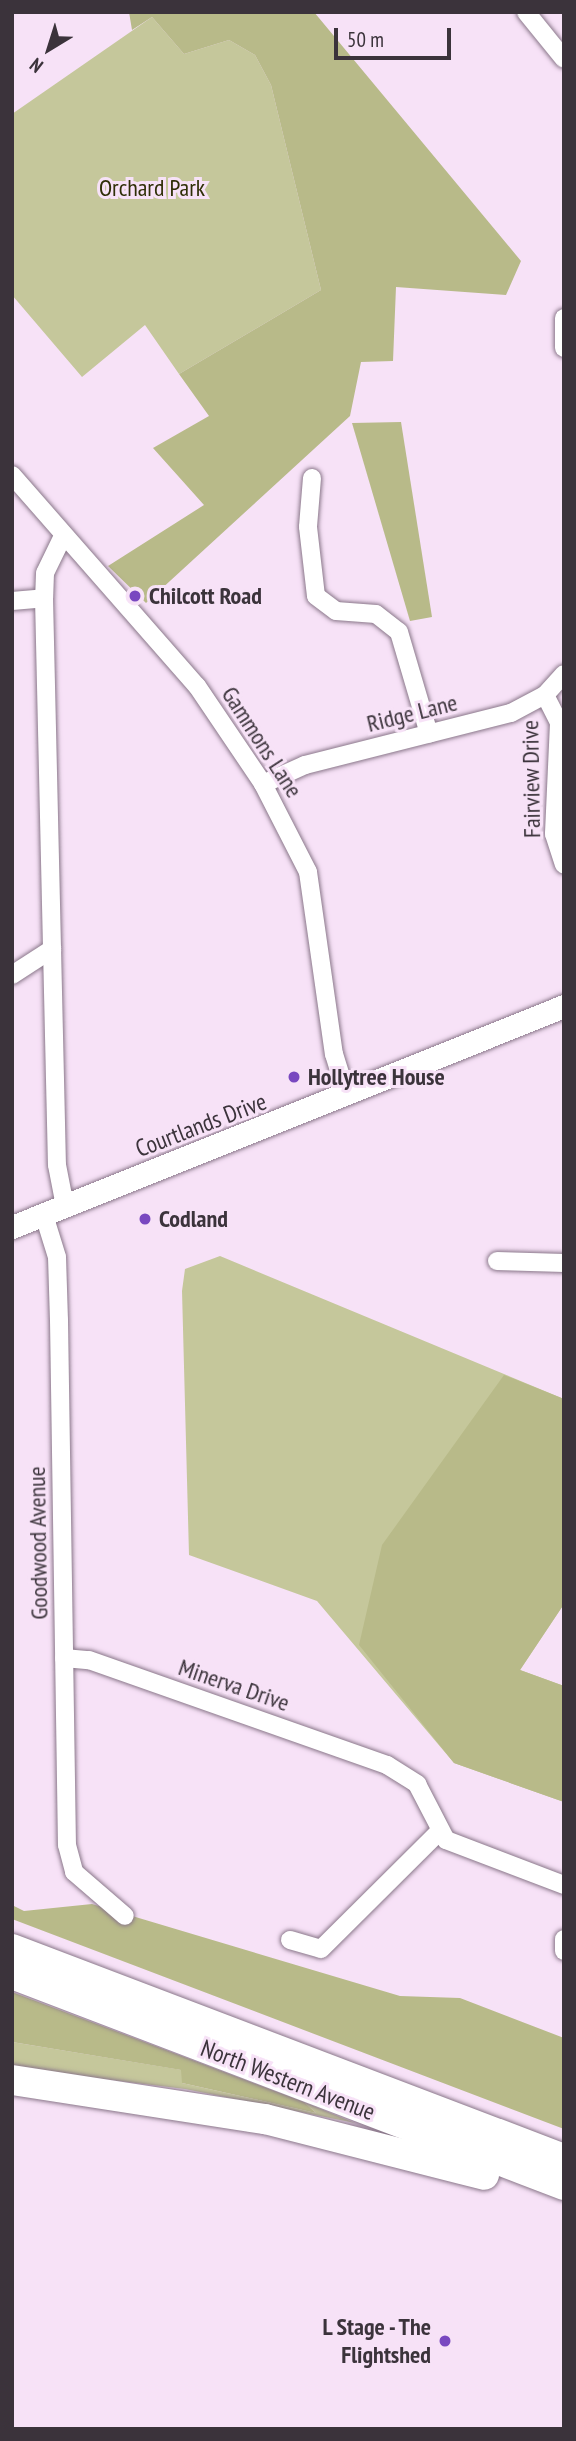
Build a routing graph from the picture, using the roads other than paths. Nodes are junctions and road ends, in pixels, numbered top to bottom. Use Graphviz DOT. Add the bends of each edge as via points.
graph roads {
  1 [pos="526,12"];
  2 [pos="564,59"];
  3 [pos="564,318"];
  4 [pos="564,348"];
  5 [pos="13,476"];
  6 [pos="312,478"];
  7 [pos="63,536"];
  8 [pos="44,598"];
  9 [pos="12,601"];
  10 [pos="564,674"];
  11 [pos="545,695"];
  12 [pos="429,734"];
  13 [pos="263,784"];
  14 [pos="564,864"];
  15 [pos="52,949"];
  16 [pos="12,975"];
  17 [pos="564,1006"];
  18 [pos="347,1096"];
  19 [pos="55,1211"];
  20 [pos="12,1227"];
  21 [pos="498,1261"];
  22 [pos="564,1263"];
  23 [pos="64,1658"];
  24 [pos="439,1832"];
  25 [pos="564,1885"];
  26 [pos="125,1916"];
  27 [pos="564,1939"];
  28 [pos="290,1940"];
  29 [pos="12,1946"];
  30 [pos="564,1951"];
  31 [pos="12,1974"];
  32 [pos="12,2080"];
  33 [pos="564,2159"];
  34 [pos="564,2185"];
  35 [pos="564,2202"];
  1 -- 2 [label="street"];
  3 -- 4 [label="street"];
  5 -- 7 [label="street, Gammons Lane"];
  6 -- 12 [label="street" via="308,527 316,596 336,611 376,614 399,632"];
  7 -- 8 [label="street" via="50,558"];
  7 -- 13 [label="street, Gammons Lane" via="180,664"];
  8 -- 9 [label="street"];
  8 -- 15 [label="street"];
  10 -- 11 [label="street, Ridge Lane"];
  11 -- 12 [label="street, Ridge Lane" via="511,713"];
  11 -- 14 [label="street, Fairview Drive" via="559,723 554,834"];
  12 -- 13 [label="street, Ridge Lane" via="305,765"];
  13 -- 18 [label="street, Gammons Lane" via="307,872 334,1054"];
  15 -- 16 [label="street"];
  15 -- 19 [label="street"];
  17 -- 18 [label="street, Courtlands Drive"];
  18 -- 19 [label="street, Courtlands Drive"];
  19 -- 20 [label="street, Courtlands Drive"];
  19 -- 23 [label="street, Goodwood Avenue"];
  21 -- 22 [label="street"];
  23 -- 24 [label="street, Minerva Drive" via="89,1660 387,1765 417,1784"];
  23 -- 26 [label="street, Goodwood Avenue" via="67,1845 74,1872"];
  24 -- 25 [label="street" via="467,1851"];
  24 -- 28 [label="street" via="321,1949"];
  27 -- 30 [label="street"];
  29 -- 33 [label="highway, North Western Avenue" via="51,1965"];
  31 -- 34 [label="highway, North Western Avenue"];
  32 -- 35 [label="highway" via="332,2133"];
}
